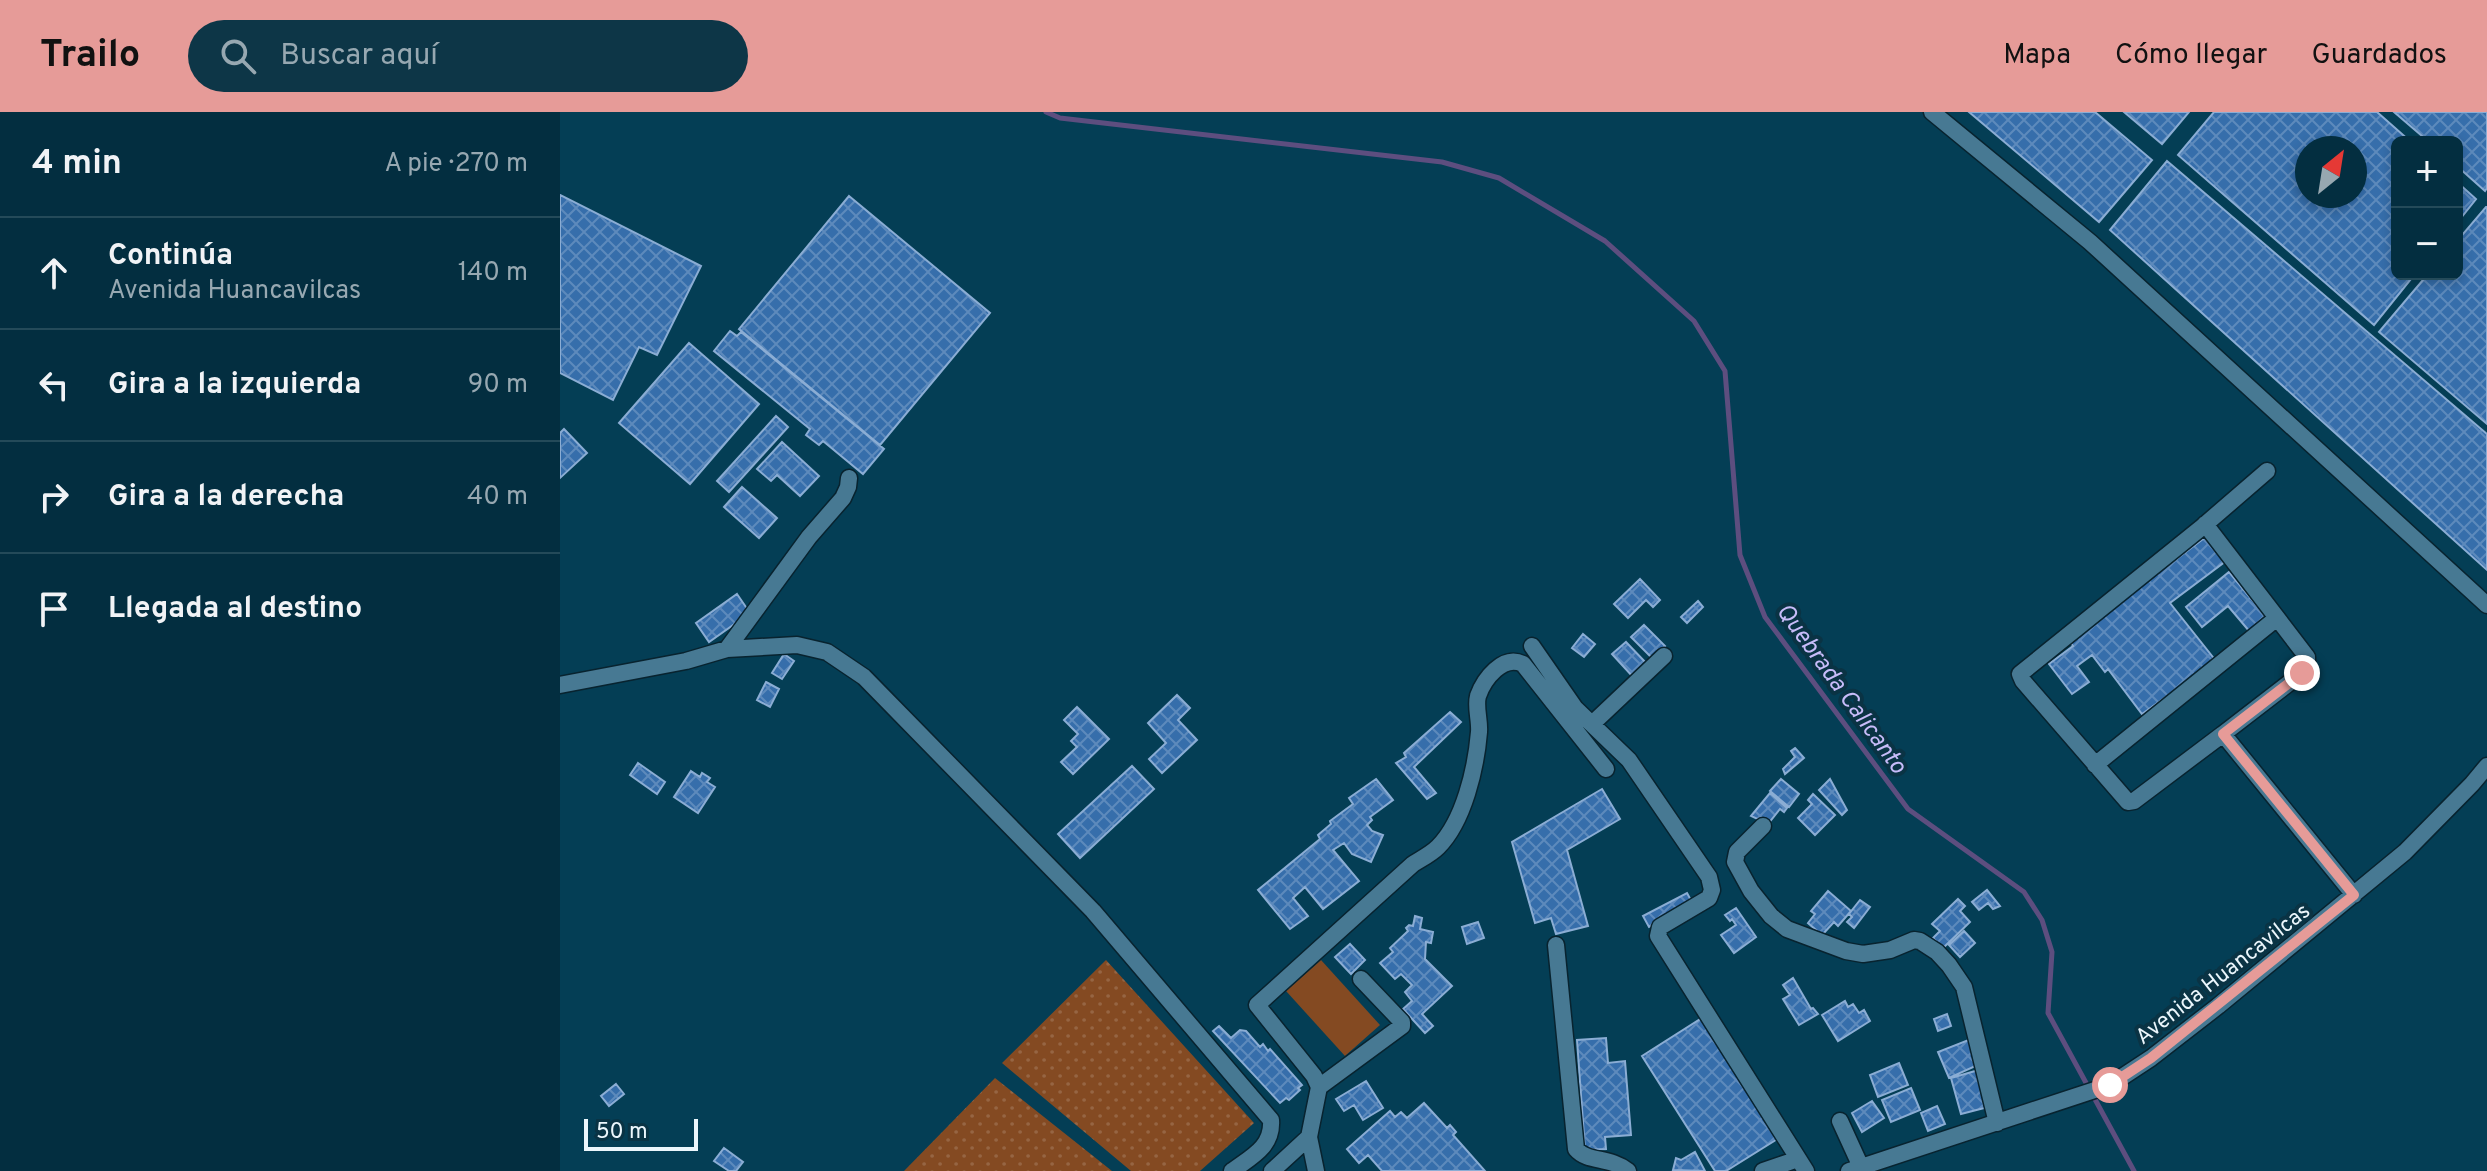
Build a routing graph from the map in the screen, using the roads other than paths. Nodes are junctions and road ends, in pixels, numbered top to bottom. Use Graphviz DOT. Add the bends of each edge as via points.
graph roads {
  1 [pos="1932,112"];
  2 [pos="2267,471"];
  3 [pos="849,478"];
  4 [pos="2205,524"];
  5 [pos="2487,605"];
  6 [pos="2277,618"];
  7 [pos="1532,646"];
  8 [pos="727,649"];
  9 [pos="1664,656"];
  10 [pos="560,685"];
  11 [pos="1592,724"];
  12 [pos="2223,734"];
  13 [pos="2095,765"];
  14 [pos="2487,766"];
  15 [pos="1606,769"];
  16 [pos="1763,826"];
  17 [pos="2354,895"];
  18 [pos="1556,945"];
  19 [pos="1361,979"];
  20 [pos="1319,1087"];
  21 [pos="1840,1121"];
  22 [pos="1997,1123"];
  23 [pos="1309,1137"];
  24 [pos="1598,1165"];
  25 [pos="1802,1165"];
  26 [pos="1855,1169"];
  27 [pos="1232,1171"];
  28 [pos="1272,1171"];
  29 [pos="1316,1171"];
  30 [pos="1628,1171"];
  31 [pos="1763,1171"];
  1 -- 5 [label="street" via="2090,242"];
  2 -- 4 [label="street"];
  3 -- 8 [label="street" via="843,498"];
  4 -- 6 [label="street"];
  4 -- 13 [label="street" via="2020,674"];
  6 -- 12 [label="street" via="2307,657 2307,667"];
  6 -- 13 [label="street"];
  7 -- 11 [label="street"];
  8 -- 10 [label="street"];
  8 -- 27 [label="street" via="797,645 844,662 1093,911 1271,1120 1267,1143"];
  9 -- 11 [label="street"];
  11 -- 25 [label="street" via="1629,760 1712,883 1709,898 1660,927 1658,936"];
  12 -- 13 [label="street" via="2132,803"];
  12 -- 17 [label="street"];
  14 -- 17 [label="street, Avenida Huancavilcas" via="2405,852"];
  15 -- 20 [label="street" via="1523,664 1506,663 1489,676 1477,701 1476,761 1448,835 1257,1005"];
  16 -- 22 [label="street" via="1737,852 1735,862 1751,891 1787,929 1863,954 1920,941 1949,965 1964,987"];
  17 -- 22 [label="street, Avenida Huancavilcas" via="2110,1085"];
  18 -- 24 [label="street" via="1576,1149"];
  19 -- 20 [label="street" via="1402,1026"];
  20 -- 23 [label="street"];
  21 -- 26 [label="street"];
  22 -- 26 [label="street, Avenida Huancavilcas"];
  23 -- 28 [label="street"];
  23 -- 29 [label="street"];
  24 -- 30 [label="street" via="1615,1162"];
  25 -- 31 [label="street"];
}
